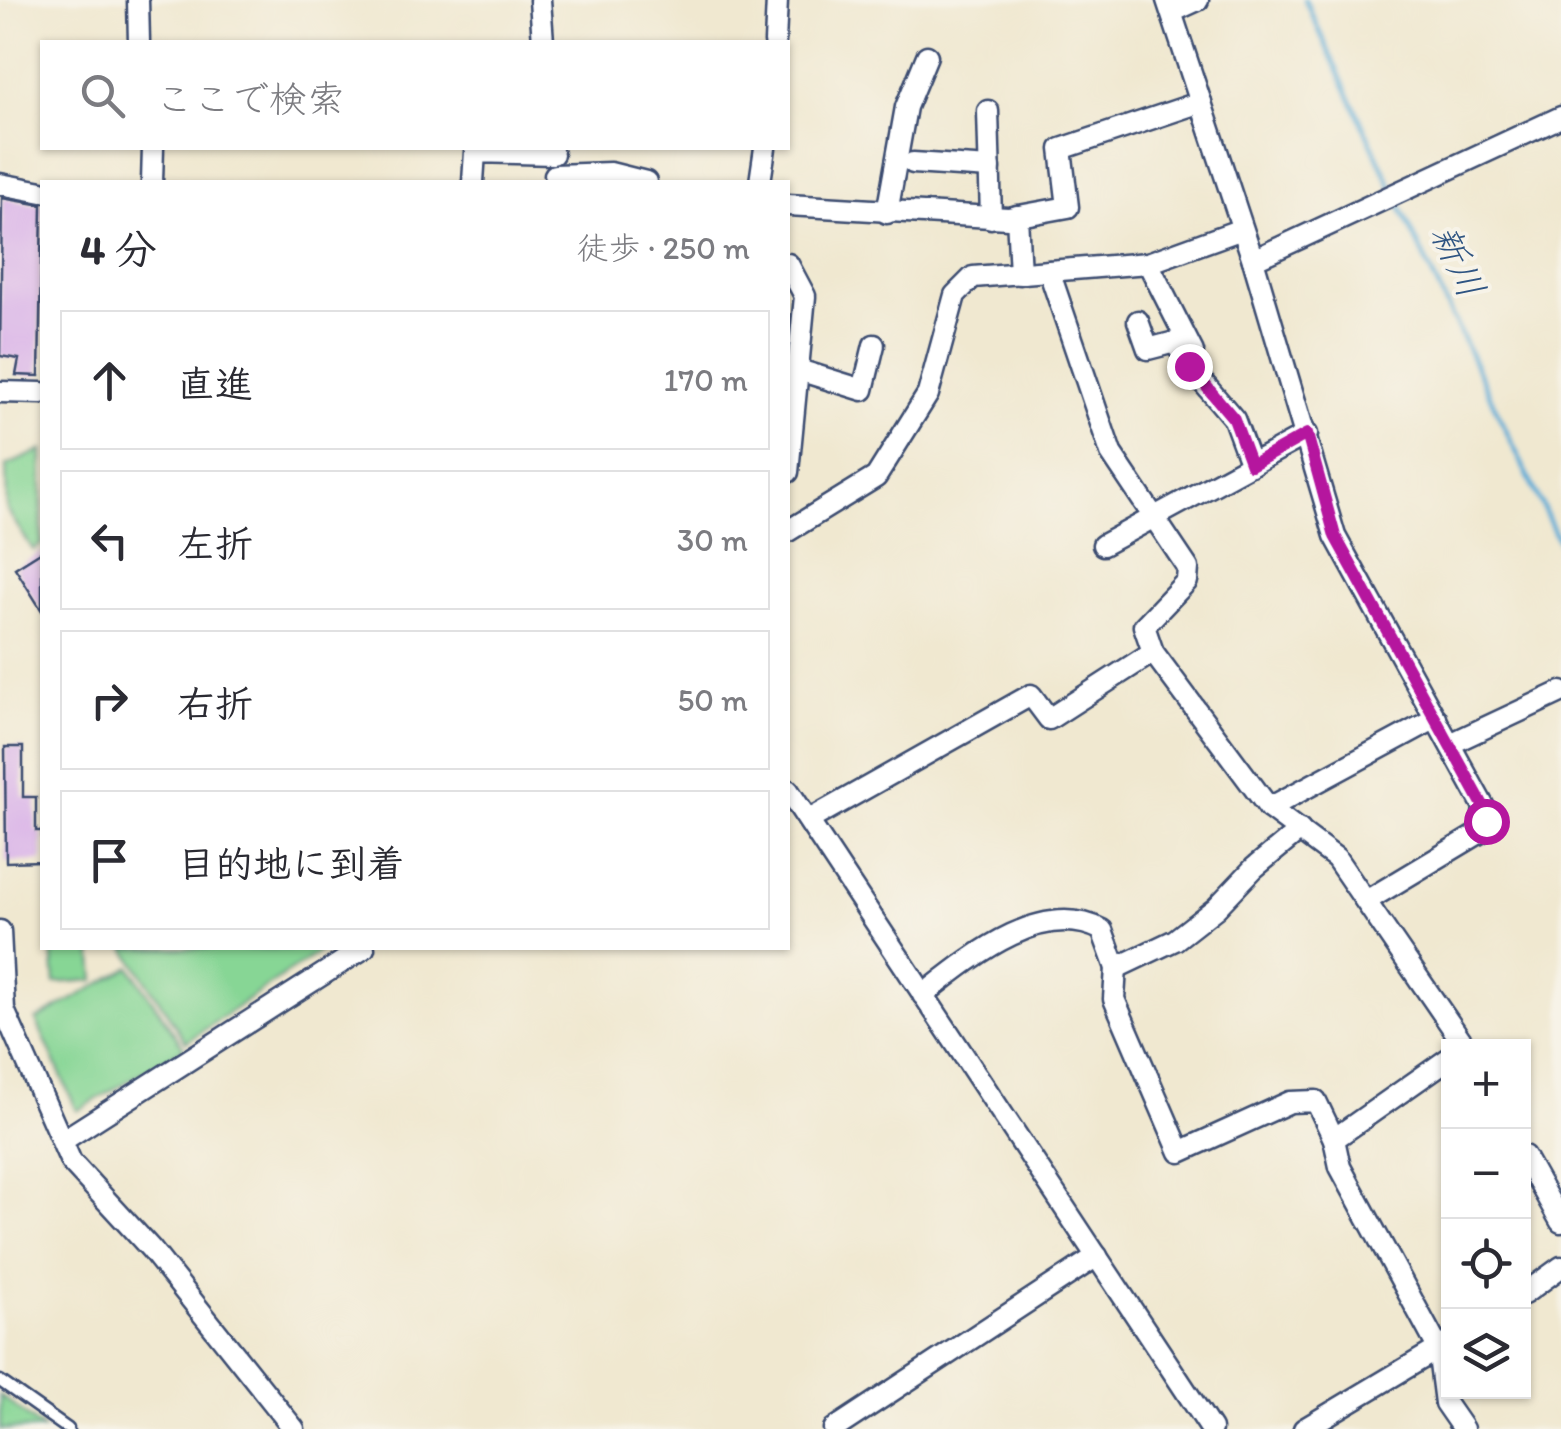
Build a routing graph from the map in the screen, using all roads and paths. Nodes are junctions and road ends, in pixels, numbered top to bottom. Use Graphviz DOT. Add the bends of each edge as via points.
graph roads {
  1 [pos="138,0"];
  2 [pos="540,0"];
  3 [pos="777,0"];
  4 [pos="1198,0"];
  5 [pos="1170,6"];
  6 [pos="140,40"];
  7 [pos="543,40"];
  8 [pos="775,40"];
  9 [pos="927,56"];
  10 [pos="1201,102"];
  11 [pos="988,111"];
  12 [pos="1561,117"];
  13 [pos="154,150"];
  14 [pos="764,150"];
  15 [pos="913,164"];
  16 [pos="554,165"];
  17 [pos="990,168"];
  18 [pos="152,180"];
  19 [pos="473,180"];
  20 [pos="639,180"];
  21 [pos="760,180"];
  22 [pos="0,184"];
  23 [pos="40,192"];
  24 [pos="790,204"];
  25 [pos="887,212"];
  26 [pos="1017,216"];
  27 [pos="991,218"];
  28 [pos="1242,228"];
  29 [pos="1253,260"];
  30 [pos="1148,263"];
  31 [pos="790,268"];
  32 [pos="1049,272"];
  33 [pos="1020,274"];
  34 [pos="1138,321"];
  35 [pos="874,345"];
  36 [pos="1189,366"];
  37 [pos="794,369"];
  38 [pos="0,392"];
  39 [pos="40,394"];
  40 [pos="1307,434"];
  41 [pos="790,438"];
  42 [pos="1251,465"];
  43 [pos="1154,518"];
  44 [pos="790,530"];
  45 [pos="1103,546"];
  46 [pos="1153,652"];
  47 [pos="1561,692"];
  48 [pos="1436,718"];
  49 [pos="1450,744"];
  50 [pos="790,793"];
  51 [pos="1269,808"];
  52 [pos="809,820"];
  53 [pos="1300,830"];
  54 [pos="1366,901"];
  55 [pos="0,931"];
  56 [pos="361,950"];
  57 [pos="1116,968"];
  58 [pos="923,995"];
  59 [pos="1460,1039"];
  60 [pos="1441,1065"];
  61 [pos="65,1139"];
  62 [pos="1334,1139"];
  63 [pos="1531,1168"];
  64 [pos="1561,1222"];
  65 [pos="1097,1256"];
  66 [pos="1561,1267"];
  67 [pos="1531,1289"];
  68 [pos="1441,1343"];
  69 [pos="1441,1347"];
  70 [pos="0,1381"];
  71 [pos="1445,1399"];
  72 [pos="68,1429"];
  73 [pos="294,1429"];
  74 [pos="834,1429"];
  75 [pos="1211,1429"];
  76 [pos="1304,1429"];
  77 [pos="1463,1429"];
  1 -- 6 [label="street"];
  2 -- 7 [label="street"];
  3 -- 8 [label="street"];
  4 -- 5 [label="street"];
  5 -- 10 [label="street"];
  9 -- 25 [label="street" via="906,108"];
  10 -- 26 [label="street" via="1061,150 1068,206"];
  10 -- 28 [label="street"];
  11 -- 17 [label="street"];
  12 -- 29 [label="street"];
  13 -- 18 [label="street"];
  14 -- 21 [label="street"];
  15 -- 17 [label="street"];
  16 -- 19 [label="street" via="475,152"];
  16 -- 20 [label="street"];
  17 -- 27 [label="street"];
  22 -- 23 [label="street"];
  24 -- 25 [label="street"];
  25 -- 27 [label="street"];
  26 -- 27 [label="street"];
  26 -- 33 [label="street"];
  28 -- 29 [label="street"];
  28 -- 30 [label="street"];
  29 -- 40 [label="street"];
  30 -- 32 [label="street"];
  30 -- 36 [label="street" via="1192,352"];
  31 -- 37 [label="street" via="805,296"];
  32 -- 33 [label="street"];
  32 -- 43 [label="street" via="1112,453"];
  33 -- 44 [label="street" via="972,278 955,294 928,394 876,477"];
  34 -- 36 [label="street" via="1148,349 1175,342"];
  35 -- 37 [label="street" via="863,390"];
  36 -- 42 [label="street" via="1234,419"];
  37 -- 41 [label="street"];
  38 -- 39 [label="street"];
  40 -- 42 [label="street"];
  40 -- 48 [label="street" via="1335,536"];
  42 -- 43 [label="street"];
  43 -- 45 [label="street"];
  43 -- 46 [label="street" via="1188,568 1186,580 1144,626"];
  46 -- 51 [label="street"];
  46 -- 52 [label="street" via="1050,718 1031,695"];
  47 -- 49 [label="street"];
  48 -- 49 [label="street"];
  48 -- 51 [label="street"];
  49 -- 54 [label="street" via="1484,807 1481,832"];
  50 -- 52 [label="street"];
  51 -- 53 [label="street"];
  52 -- 58 [label="street"];
  53 -- 54 [label="street" via="1336,858"];
  53 -- 57 [label="street" via="1175,940"];
  54 -- 59 [label="street"];
  55 -- 61 [label="street" via="4,1010"];
  56 -- 61 [label="street"];
  57 -- 58 [label="street" via="1102,930 1059,920 982,949"];
  57 -- 62 [label="street" via="1114,999 1180,1152 1290,1102 1316,1101"];
  58 -- 65 [label="street"];
  60 -- 62 [label="street"];
  61 -- 73 [label="street" via="87,1182 151,1250"];
  62 -- 68 [label="street" via="1340,1167"];
  63 -- 64 [label="street"];
  65 -- 74 [label="street"];
  65 -- 75 [label="street"];
  66 -- 67 [label="street"];
  69 -- 76 [label="street"];
  70 -- 72 [label="lane"];
  71 -- 77 [label="street"];
}
